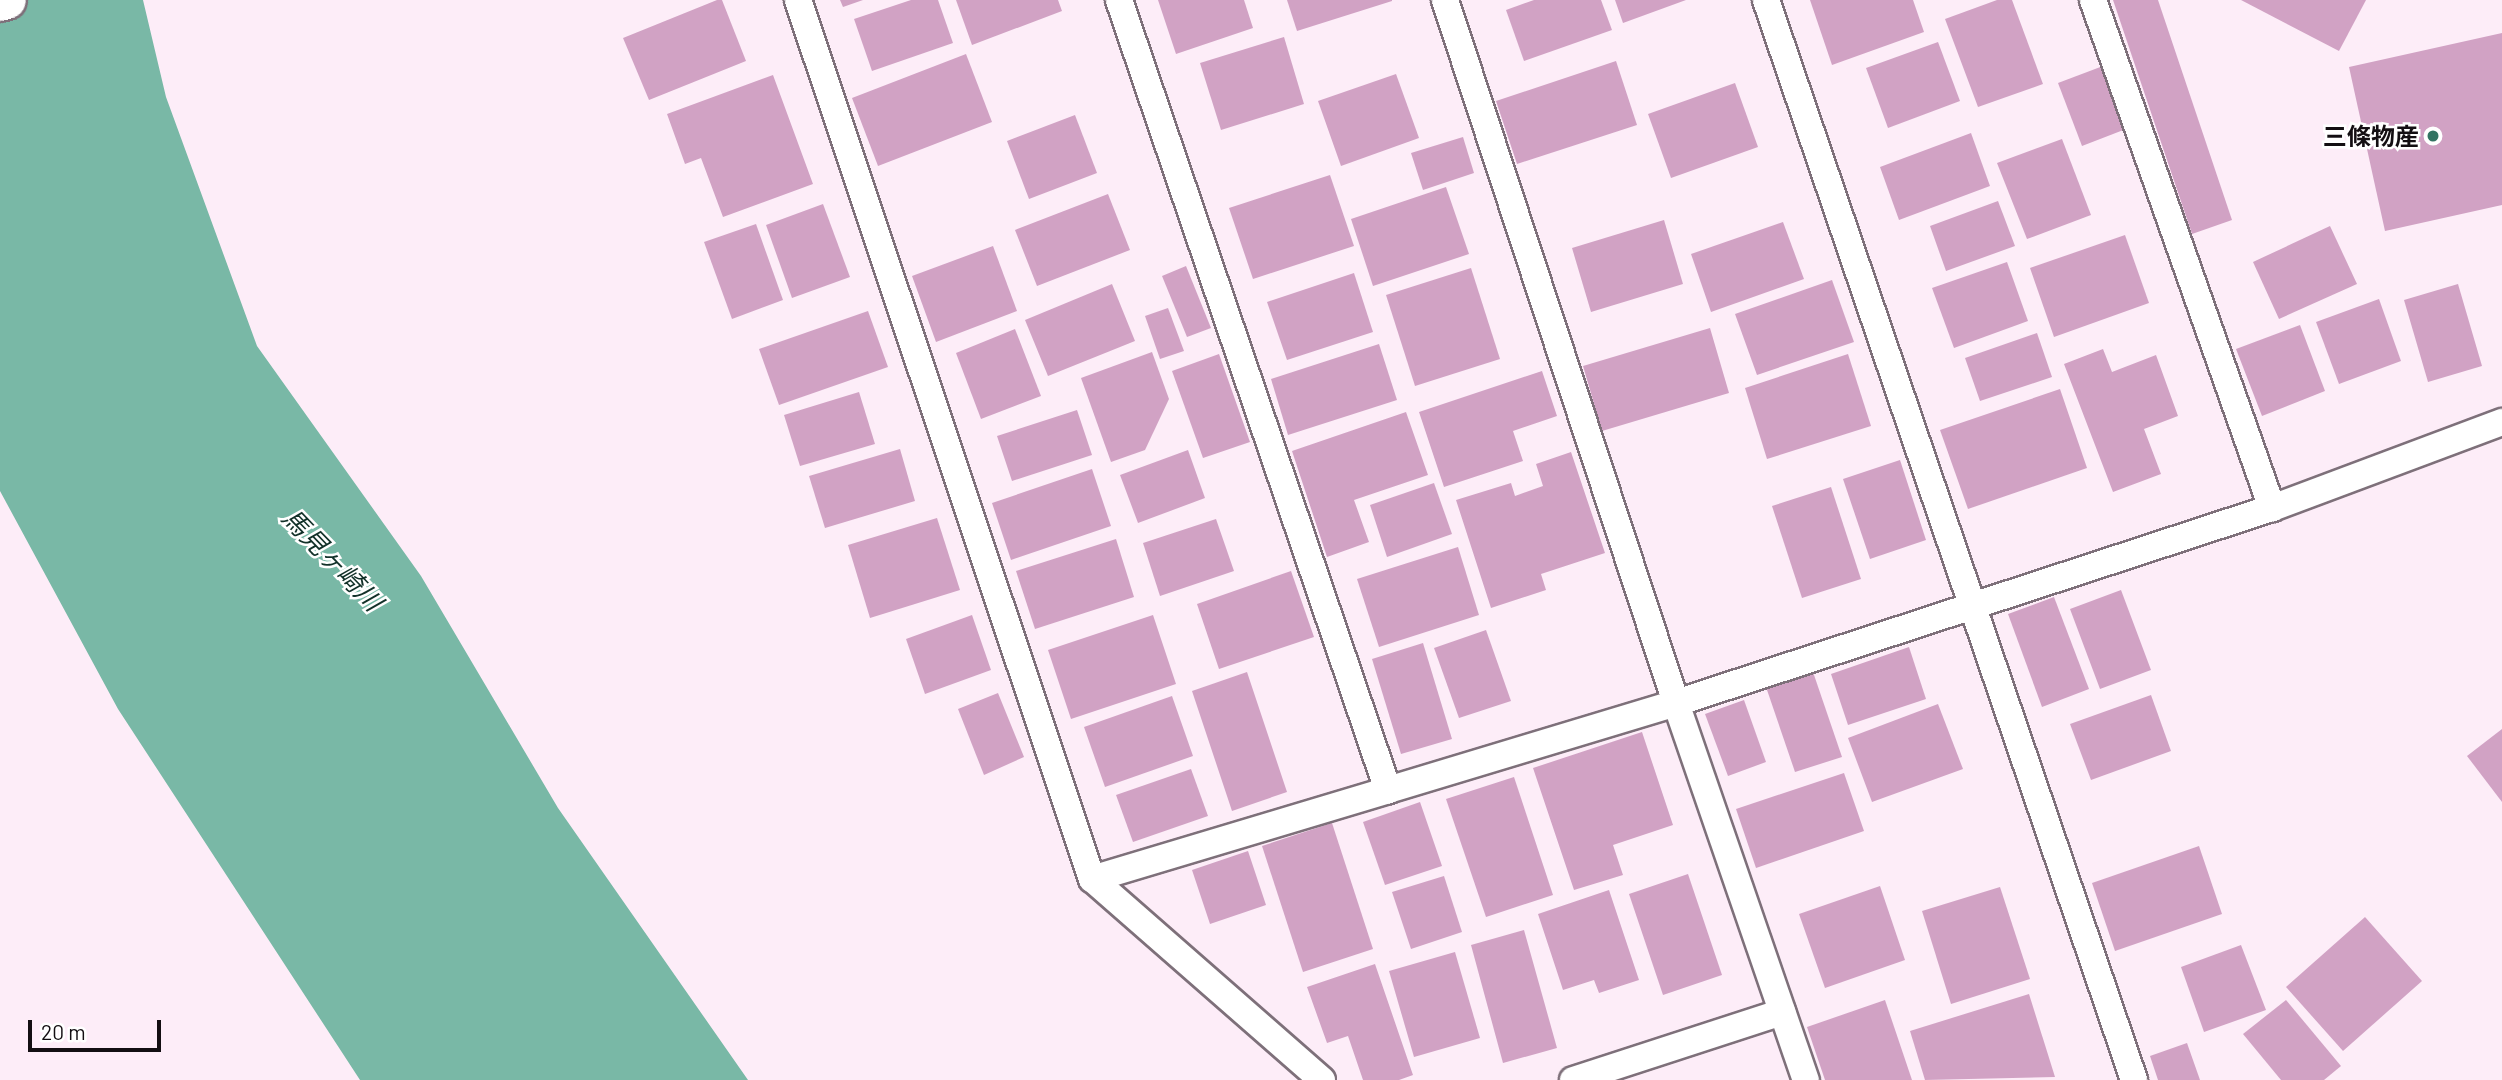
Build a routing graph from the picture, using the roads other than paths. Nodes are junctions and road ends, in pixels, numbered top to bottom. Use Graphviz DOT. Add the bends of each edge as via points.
graph roads {
  1 [pos="7,0"];
  2 [pos="798,0"];
  3 [pos="1119,0"];
  4 [pos="1445,0"];
  5 [pos="1766,0"];
  6 [pos="2093,0"];
  7 [pos="0,2"];
  8 [pos="2502,422"];
  9 [pos="2272,508"];
  10 [pos="1972,607"];
  11 [pos="1676,703"];
  12 [pos="1388,790"];
  13 [pos="1092,878"];
  14 [pos="1782,1012"];
  15 [pos="1322,1080"];
  16 [pos="1573,1080"];
  17 [pos="1806,1080"];
  18 [pos="2134,1080"];
  1 -- 7 [label="main road"];
  2 -- 13 [label="lane"];
  3 -- 12 [label="lane"];
  4 -- 11 [label="lane"];
  5 -- 10 [label="lane"];
  6 -- 9 [label="lane"];
  8 -- 9 [label="lane"];
  9 -- 10 [label="lane"];
  10 -- 11 [label="lane"];
  10 -- 18 [label="lane"];
  11 -- 12 [label="lane"];
  11 -- 14 [label="lane"];
  12 -- 13 [label="lane"];
  13 -- 15 [label="lane"];
  14 -- 16 [label="lane"];
  14 -- 17 [label="lane"];
}
